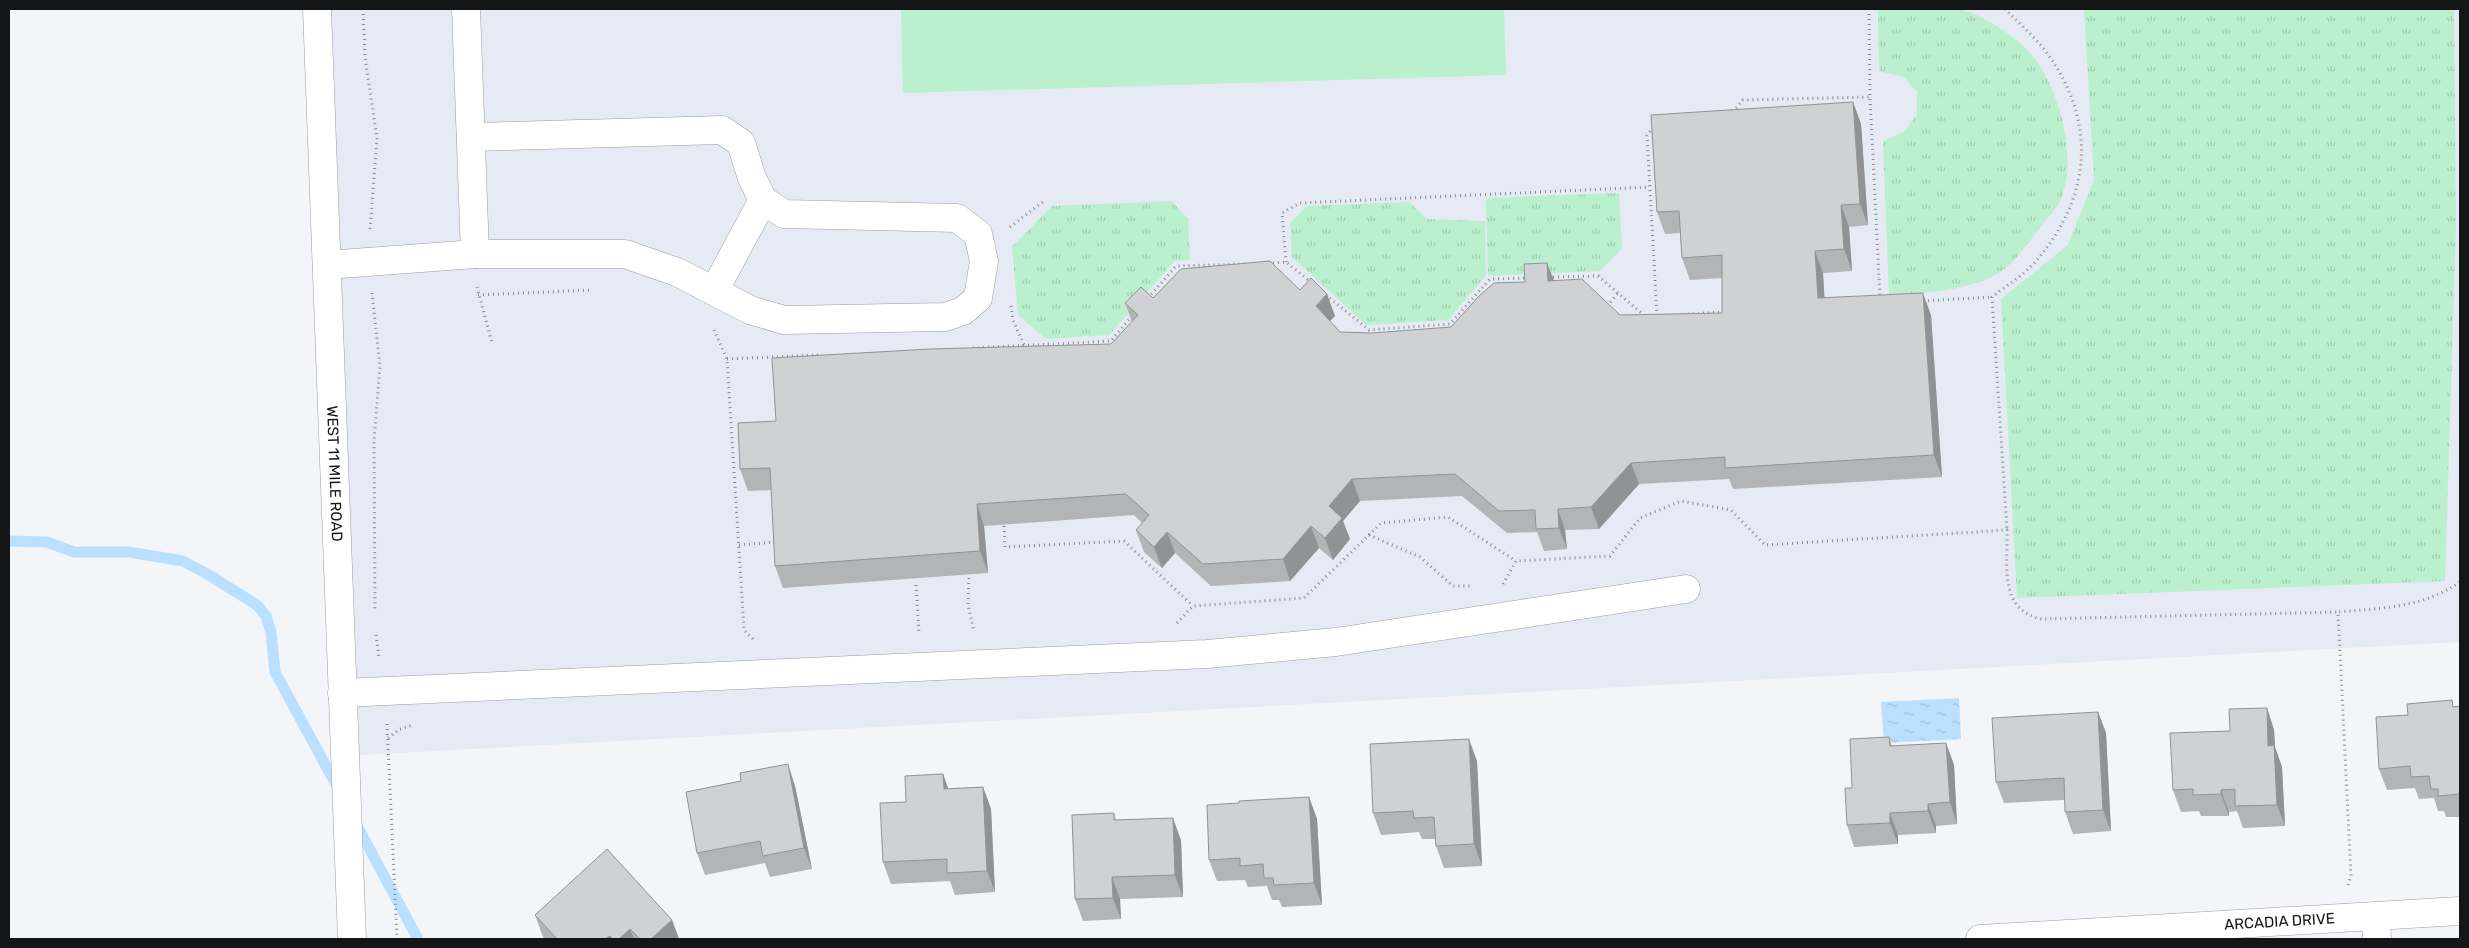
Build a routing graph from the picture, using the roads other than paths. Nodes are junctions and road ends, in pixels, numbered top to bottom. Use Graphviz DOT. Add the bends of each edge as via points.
graph roads {
  1 [pos="317,9"];
  2 [pos="466,9"];
  3 [pos="470,137"];
  4 [pos="763,200"];
  5 [pos="475,254"];
  6 [pos="327,266"];
  7 [pos="714,291"];
  8 [pos="1686,589"];
  9 [pos="342,693"];
  10 [pos="2460,911"];
  11 [pos="2376,928"];
  12 [pos="352,939"];
  13 [pos="1980,939"];
  1 -- 6 [label="street, WEST 11 MILE ROAD"];
  2 -- 3 [label="street"];
  3 -- 4 [label="street" via="722,130 741,143"];
  3 -- 5 [label="street"];
  4 -- 7 [label="street"];
  4 -- 7 [label="street" via="784,214 957,218 978,234 984,261 978,298 963,312 945,317 784,320 750,310"];
  5 -- 6 [label="street"];
  5 -- 7 [label="street" via="625,254 677,272"];
  6 -- 9 [label="street, WEST 11 MILE ROAD"];
  8 -- 9 [label="street" via="1336,642 1207,654"];
  9 -- 12 [label="street, WEST 11 MILE ROAD"];
  10 -- 11 [label="street, ARCADIA DRIVE"];
  11 -- 13 [label="street, ARCADIA DRIVE" via="2340,919"];
}
